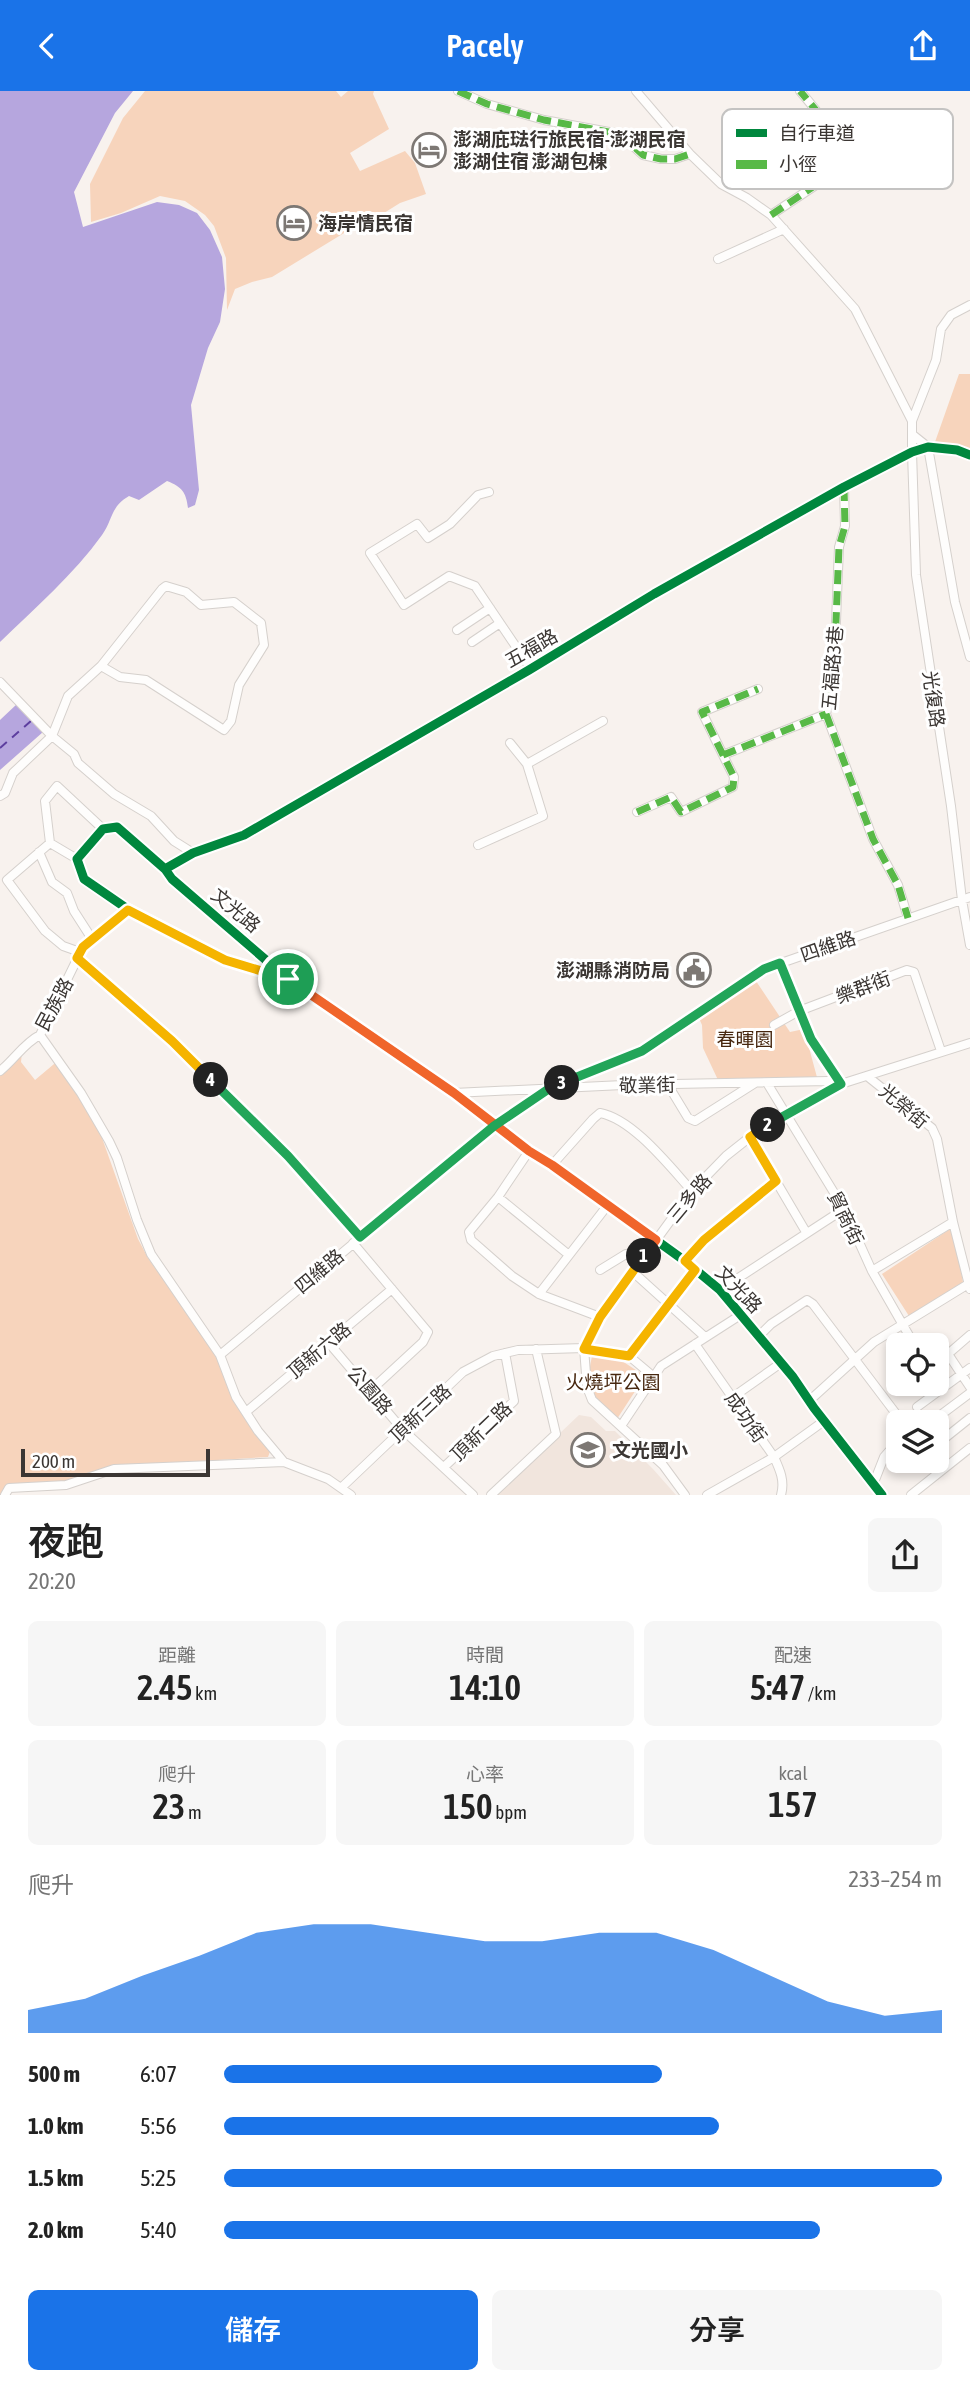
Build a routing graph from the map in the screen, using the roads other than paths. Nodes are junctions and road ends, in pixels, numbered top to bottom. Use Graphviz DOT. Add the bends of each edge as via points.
graph roads {
  1 [pos="458,91"];
  2 [pos="636,91"];
  3 [pos="800,91"];
  4 [pos="815,109"];
  5 [pos="690,154"];
  6 [pos="722,185"];
  7 [pos="730,189"];
  8 [pos="810,189"];
  9 [pos="771,215"];
  10 [pos="784,229"];
  11 [pos="718,258"];
  12 [pos="970,305"];
  13 [pos="912,421"];
  14 [pos="913,435"];
  15 [pos="928,447"];
  16 [pos="912,452"];
  17 [pos="970,454"];
  18 [pos="844,487"];
  19 [pos="489,492"];
  20 [pos="490,608"];
  21 [pos="500,623"];
  22 [pos="457,629"];
  23 [pos="472,642"];
  24 [pos="970,657"];
  25 [pos="101,666"];
  26 [pos="531,669"];
  27 [pos="0,682"];
  28 [pos="758,688"];
  29 [pos="826,714"];
  30 [pos="603,721"];
  31 [pos="52,736"];
  32 [pos="509,743"];
  33 [pos="723,755"];
  34 [pos="527,764"];
  35 [pos="0,796"];
  36 [pos="637,812"];
  37 [pos="103,829"];
  38 [pos="50,843"];
  39 [pos="478,845"];
  40 [pos="39,852"];
  41 [pos="192,853"];
  42 [pos="77,859"];
  43 [pos="165,869"];
  44 [pos="966,898"];
  45 [pos="128,910"];
  46 [pos="908,918"];
  47 [pos="92,939"];
  48 [pos="970,945"];
  49 [pos="79,955"];
  50 [pos="780,963"];
  51 [pos="288,979"];
  52 [pos="799,1011"];
  53 [pos="774,1025"];
  54 [pos="40,1035"];
  55 [pos="970,1042"];
  56 [pos="941,1051"];
  57 [pos="0,1071"];
  58 [pos="867,1076"];
  59 [pos="755,1083"];
  60 [pos="767,1083"];
  61 [pos="841,1084"];
  62 [pos="668,1085"];
  63 [pos="550,1088"];
  64 [pos="454,1093"];
  65 [pos="788,1113"];
  66 [pos="494,1126"];
  67 [pos="750,1137"];
  68 [pos="529,1151"];
  69 [pos="552,1165"];
  70 [pos="776,1181"];
  71 [pos="692,1191"];
  72 [pos="498,1197"];
  73 [pos="607,1206"];
  74 [pos="844,1209"];
  75 [pos="953,1222"];
  76 [pos="806,1232"];
  77 [pos="360,1237"];
  78 [pos="656,1240"];
  79 [pos="353,1243"];
  80 [pos="569,1255"];
  81 [pos="685,1261"];
  82 [pos="640,1263"];
  83 [pos="600,1270"];
  84 [pos="695,1270"];
  85 [pos="872,1271"];
  86 [pos="633,1272"];
  87 [pos="970,1285"];
  88 [pos="391,1289"];
  89 [pos="720,1290"];
  90 [pos="539,1294"];
  91 [pos="670,1304"];
  92 [pos="742,1314"];
  93 [pos="600,1317"];
  94 [pos="904,1324"];
  95 [pos="908,1333"];
  96 [pos="970,1335"];
  97 [pos="759,1336"];
  98 [pos="705,1337"];
  99 [pos="328,1342"];
  100 [pos="695,1344"];
  101 [pos="536,1349"];
  102 [pos="584,1349"];
  103 [pos="505,1353"];
  104 [pos="949,1353"];
  105 [pos="220,1355"];
  106 [pos="629,1356"];
  107 [pos="949,1356"];
  108 [pos="856,1361"];
  109 [pos="781,1363"];
  110 [pos="970,1368"];
  111 [pos="961,1375"];
  112 [pos="654,1377"];
  113 [pos="970,1387"];
  114 [pos="370,1391"];
  115 [pos="970,1392"];
  116 [pos="733,1397"];
  117 [pos="809,1401"];
  118 [pos="917,1407"];
  119 [pos="893,1410"];
  120 [pos="947,1410"];
  121 [pos="246,1412"];
  122 [pos="970,1418"];
  123 [pos="824,1421"];
  124 [pos="621,1426"];
  125 [pos="402,1429"];
  126 [pos="949,1435"];
  127 [pos="970,1448"];
  128 [pos="886,1455"];
  129 [pos="774,1457"];
  130 [pos="284,1462"];
  131 [pos="444,1467"];
  132 [pos="873,1485"];
  133 [pos="342,1487"];
  134 [pos="5,1495"];
  135 [pos="351,1495"];
  136 [pos="473,1495"];
  137 [pos="491,1495"];
  138 [pos="685,1495"];
  139 [pos="707,1495"];
  140 [pos="781,1495"];
  141 [pos="882,1495"];
  142 [pos="911,1495"];
  1 -- 5 [label="street" via="544,120 620,134 643,155 675,159"];
  2 -- 5 [label="street"];
  3 -- 4 [label="street"];
  5 -- 6 [label="street"];
  7 -- 9 [label="street"];
  8 -- 9 [label="street"];
  9 -- 10 [label="street"];
  10 -- 11 [label="street"];
  10 -- 13 [label="street" via="855,309"];
  12 -- 13 [label="street" via="951,315 941,329 936,360"];
  13 -- 14 [label="street, 光復路"];
  14 -- 15 [label="street"];
  14 -- 16 [label="street, 光復路"];
  15 -- 16 [label="street, 五福路"];
  15 -- 17 [label="street"];
  15 -- 24 [label="street" via="955,602"];
  16 -- 18 [label="street, 五福路"];
  16 -- 44 [label="street, 光復路" via="916,575"];
  18 -- 26 [label="street, 五福路"];
  18 -- 29 [label="street, 五福路3巷" via="834,671 828,675"];
  19 -- 20 [label="street" via="478,495 450,524 428,538 417,524 370,553 404,605 449,576 475,586"];
  20 -- 21 [label="street"];
  20 -- 22 [label="street"];
  21 -- 23 [label="street"];
  21 -- 26 [label="street"];
  25 -- 25 [label="street" via="166,586 186,592 201,605 233,602 261,623 264,645 239,685 231,721 223,730 146,680 120,677"];
  25 -- 31 [label="street" via="68,696"];
  26 -- 41 [label="street, 五福路" via="244,835"];
  27 -- 31 [label="street"];
  28 -- 33 [label="street" via="702,712"];
  29 -- 33 [label="street"];
  29 -- 46 [label="street, 五福路3巷"];
  30 -- 34 [label="street"];
  31 -- 35 [label="street" via="13,773"];
  31 -- 41 [label="street" via="105,786 151,816"];
  32 -- 34 [label="street"];
  33 -- 36 [label="street" via="734,777 733,787 681,812 671,797"];
  34 -- 39 [label="street" via="543,816"];
  37 -- 38 [label="street" via="57,786 45,801"];
  37 -- 42 [label="street"];
  37 -- 43 [label="street, 文光路" via="117,827"];
  38 -- 40 [label="street"];
  38 -- 42 [label="street"];
  40 -- 47 [label="street" via="52,882 67,893"];
  40 -- 49 [label="street" via="7,880 45,931"];
  41 -- 43 [label="street, 五福路"];
  42 -- 45 [label="street" via="84,879"];
  43 -- 51 [label="street, 文光路"];
  44 -- 46 [label="street, 四維路"];
  44 -- 48 [label="street, 光復路"];
  45 -- 47 [label="street, 民族路"];
  45 -- 51 [label="street" via="225,960"];
  46 -- 50 [label="street, 四維路"];
  47 -- 49 [label="street, 民族路"];
  49 -- 54 [label="street, 民族路"];
  49 -- 77 [label="street" via="288,1156"];
  50 -- 52 [label="street"];
  50 -- 63 [label="street, 四維路" via="764,969 642,1051"];
  51 -- 64 [label="street, 文光路"];
  52 -- 53 [label="street, 樂群街"];
  52 -- 56 [label="street, 樂群街" via="906,969 914,972"];
  52 -- 61 [label="street" via="811,1039"];
  54 -- 57 [label="street, 民族路"];
  54 -- 105 [label="street" via="109,1141 151,1254"];
  55 -- 56 [label="street, 三多路"];
  56 -- 58 [label="street, 三多路"];
  58 -- 61 [label="street, 三多路"];
  58 -- 75 [label="street, 光榮街" via="932,1128"];
  59 -- 60 [label="street, 敬業街"];
  59 -- 62 [label="street, 敬業街"];
  59 -- 62 [label="street" via="695,1121 688,1118"];
  60 -- 61 [label="street, 敬業街"];
  60 -- 65 [label="street, 貿商街"];
  61 -- 65 [label="street, 三多路"];
  62 -- 63 [label="street, 敬業街"];
  63 -- 64 [label="street, 敬業街"];
  63 -- 66 [label="street, 四維路"];
  64 -- 66 [label="street, 文光路"];
  65 -- 67 [label="street, 三多路"];
  65 -- 74 [label="street, 貿商街"];
  66 -- 68 [label="street, 文光路"];
  66 -- 77 [label="street, 四維路"];
  67 -- 70 [label="street"];
  67 -- 71 [label="street, 三多路"];
  68 -- 69 [label="street, 文光路"];
  68 -- 72 [label="street"];
  69 -- 71 [label="street" via="600,1113 643,1138"];
  69 -- 73 [label="street, 文光路"];
  70 -- 76 [label="street"];
  70 -- 81 [label="street"];
  71 -- 78 [label="street, 三多路"];
  72 -- 80 [label="street"];
  72 -- 90 [label="street" via="469,1232 471,1240"];
  73 -- 78 [label="street, 文光路"];
  73 -- 80 [label="street"];
  74 -- 76 [label="street"];
  74 -- 85 [label="street, 貿商街"];
  75 -- 85 [label="street"];
  75 -- 87 [label="street, 光榮街"];
  76 -- 89 [label="street"];
  77 -- 79 [label="street, 四維路"];
  78 -- 81 [label="street, 文光路"];
  78 -- 82 [label="street, 三多路"];
  79 -- 88 [label="street"];
  79 -- 105 [label="street, 四維路"];
  80 -- 90 [label="street"];
  81 -- 84 [label="street, 文光路"];
  82 -- 83 [label="street" via="626,1254"];
  82 -- 86 [label="street, 三多路"];
  84 -- 89 [label="street, 文光路"];
  84 -- 91 [label="street"];
  85 -- 94 [label="street, 貿商街"];
  86 -- 91 [label="street"];
  86 -- 93 [label="street, 三多路"];
  87 -- 94 [label="street"];
  88 -- 99 [label="street, 頂新六路"];
  88 -- 114 [label="street" via="428,1332"];
  89 -- 92 [label="street, 文光路"];
  90 -- 93 [label="street"];
  91 -- 98 [label="street"];
  91 -- 106 [label="street"];
  92 -- 97 [label="street, 文光路"];
  92 -- 98 [label="street"];
  93 -- 102 [label="street, 三多路"];
  94 -- 95 [label="street, 貿商街"];
  94 -- 108 [label="street" via="874,1342"];
  96 -- 104 [label="street"];
  97 -- 108 [label="street" via="807,1300"];
  97 -- 109 [label="street, 文光路"];
  98 -- 100 [label="street"];
  99 -- 114 [label="street, 公園路"];
  99 -- 121 [label="street, 頂新六路"];
  100 -- 112 [label="street" via="661,1366"];
  100 -- 116 [label="street, 成功街"];
  101 -- 102 [label="street, 頂新三路"];
  101 -- 103 [label="street, 頂新三路"];
  101 -- 137 [label="street" via="556,1434"];
  102 -- 106 [label="street, 頂新三路"];
  102 -- 124 [label="street" via="592,1400"];
  103 -- 125 [label="street, 頂新三路" via="463,1373"];
  103 -- 131 [label="street, 頂新二路" via="514,1401"];
  105 -- 121 [label="street"];
  106 -- 112 [label="street"];
  107 -- 111 [label="street"];
  108 -- 117 [label="street"];
  108 -- 119 [label="street"];
  109 -- 116 [label="street"];
  109 -- 117 [label="street, 文光路"];
  110 -- 111 [label="street"];
  111 -- 113 [label="street"];
  111 -- 118 [label="street"];
  112 -- 124 [label="street"];
  114 -- 125 [label="street, 公園路"];
  115 -- 120 [label="street"];
  116 -- 129 [label="street, 成功街"];
  117 -- 123 [label="street, 文光路"];
  121 -- 130 [label="street"];
  122 -- 126 [label="street"];
  123 -- 129 [label="street"];
  123 -- 132 [label="street, 文光路"];
  124 -- 138 [label="street" via="663,1465"];
  125 -- 131 [label="street, 公園路"];
  125 -- 133 [label="street, 頂新三路"];
  127 -- 142 [label="street"];
  128 -- 132 [label="street"];
  129 -- 139 [label="street"];
  129 -- 140 [label="street, 成功街" via="782,1474"];
  130 -- 133 [label="street"];
  130 -- 134 [label="street" via="114,1469 66,1485 9,1489"];
  131 -- 136 [label="street, 公園路"];
  132 -- 141 [label="street, 文光路"];
  133 -- 135 [label="street"];
}
